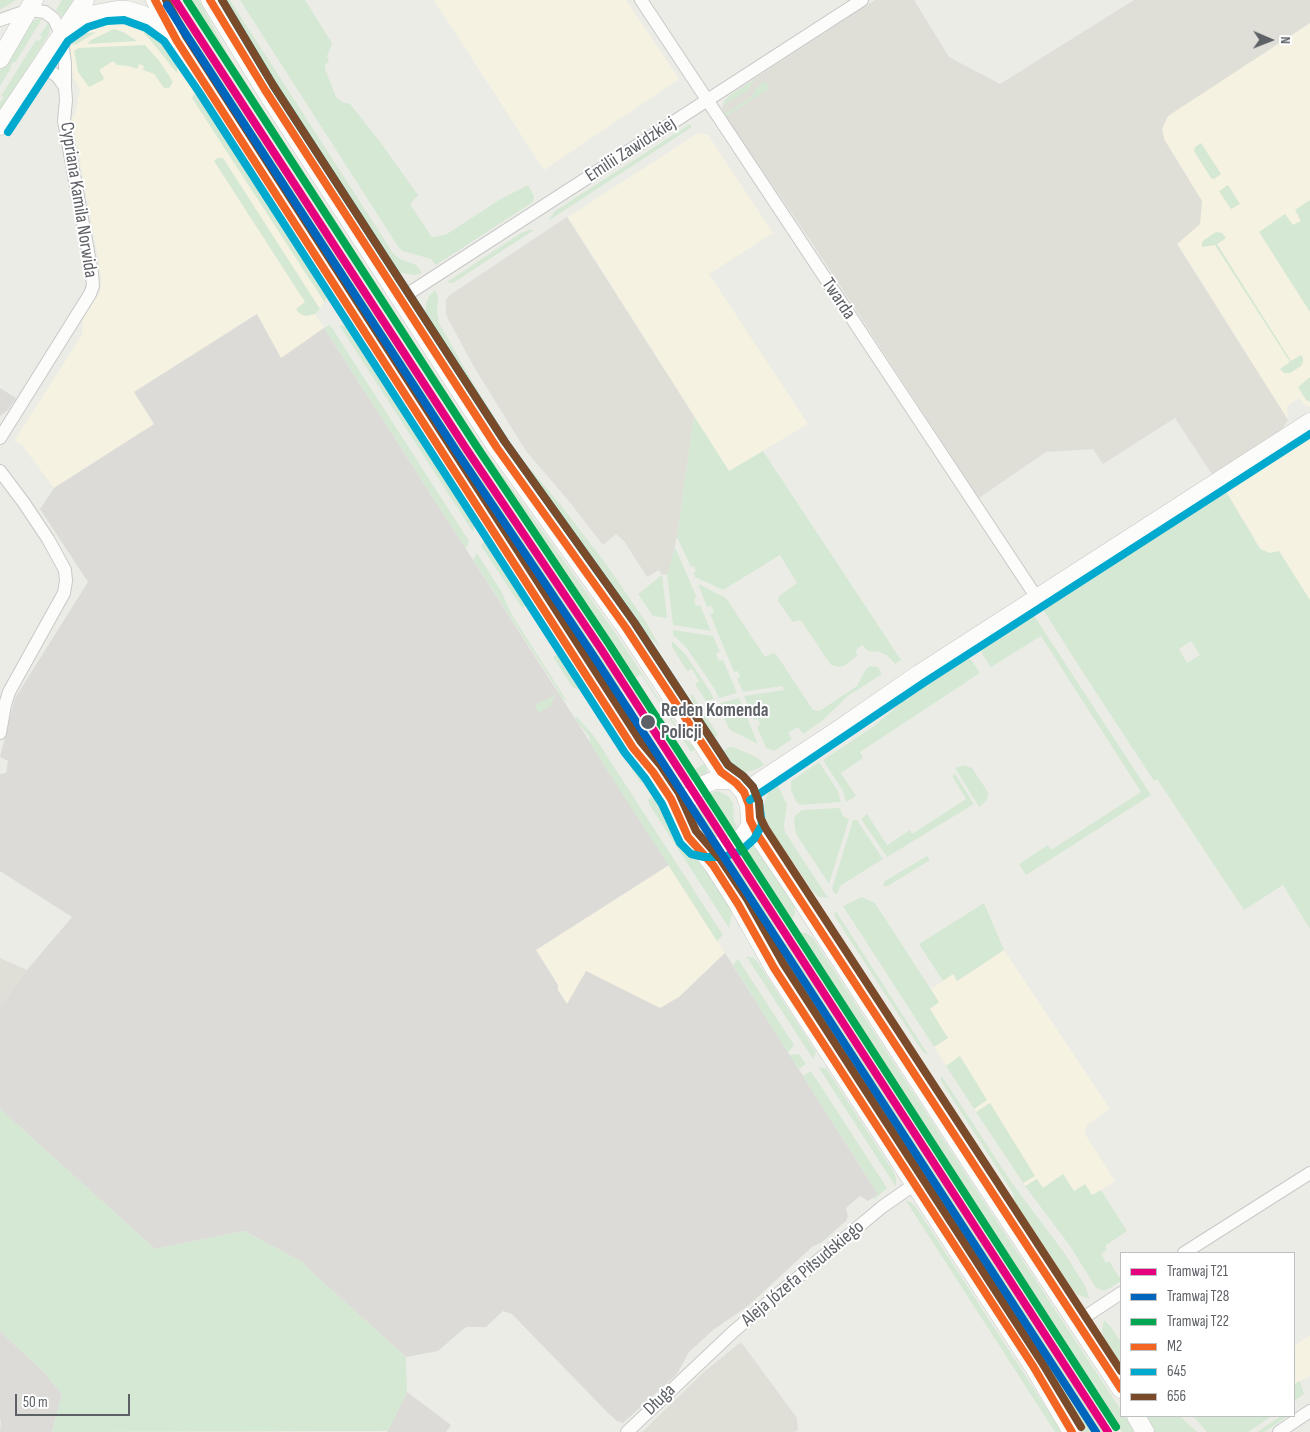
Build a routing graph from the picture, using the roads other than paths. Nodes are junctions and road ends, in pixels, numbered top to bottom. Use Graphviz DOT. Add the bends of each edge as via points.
graph roads {
  1 [pos="85,0"];
  2 [pos="155,0"];
  3 [pos="210,0"];
  4 [pos="641,0"];
  5 [pos="862,0"];
  6 [pos="32,5"];
  7 [pos="0,20"];
  8 [pos="61,34"];
  9 [pos="177,41"];
  10 [pos="2,49"];
  11 [pos="35,73"];
  12 [pos="64,87"];
  13 [pos="707,101"];
  14 [pos="0,126"];
  15 [pos="400,299"];
  16 [pos="1310,422"];
  17 [pos="0,438"];
  18 [pos="0,471"];
  19 [pos="1036,598"];
  20 [pos="0,733"];
  21 [pos="732,780"];
  22 [pos="744,792"];
  23 [pos="680,817"];
  24 [pos="752,823"];
  25 [pos="696,845"];
  26 [pos="1310,1173"];
  27 [pos="915,1184"];
  28 [pos="1186,1252"];
  29 [pos="1120,1294"];
  30 [pos="1077,1322"];
  31 [pos="693,1368"];
  32 [pos="1120,1387"];
  33 [pos="1310,1411"];
  34 [pos="1137,1417"];
  35 [pos="627,1432"];
  36 [pos="1072,1432"];
  37 [pos="1145,1432"];
  38 [pos="1279,1432"];
  1 -- 8 [label="street"];
  2 -- 9 [label="street"];
  3 -- 15 [label="street"];
  4 -- 13 [label="street, Twarda"];
  5 -- 13 [label="street, Emilii Zawidzkiej"];
  6 -- 7 [label="street"];
  6 -- 8 [label="street" via="50,14"];
  6 -- 10 [label="street"];
  8 -- 9 [label="street" via="90,14 116,10 134,12 151,19"];
  8 -- 11 [label="street"];
  8 -- 12 [label="street, Cypriana Kamila Norwida" via="66,62"];
  9 -- 23 [label="street"];
  11 -- 12 [label="street" via="49,70"];
  11 -- 14 [label="street"];
  12 -- 17 [label="street, Cypriana Kamila Norwida" via="64,121 93,286"];
  13 -- 15 [label="street, Emilii Zawidzkiej"];
  13 -- 19 [label="street, Twarda"];
  15 -- 21 [label="street" via="508,463 626,628 721,772"];
  16 -- 19 [label="street"];
  18 -- 20 [label="street" via="48,539 65,570 66,582 64,593 9,692"];
  19 -- 22 [label="street"];
  21 -- 22 [label="street"];
  21 -- 23 [label="street" via="715,780 699,787 689,797"];
  22 -- 24 [label="street"];
  23 -- 25 [label="street" via="686,833"];
  24 -- 25 [label="street" via="743,836 730,845"];
  24 -- 30 [label="street"];
  25 -- 27 [label="street" via="713,865 774,968"];
  26 -- 28 [label="street"];
  27 -- 31 [label="street, Aleja Józefa Piłsudskiego" via="823,1256"];
  27 -- 36 [label="street"];
  29 -- 30 [label="street"];
  30 -- 32 [label="street"];
  31 -- 35 [label="street, Długa"];
  33 -- 38 [label="street"];
  34 -- 37 [label="street"];
}
